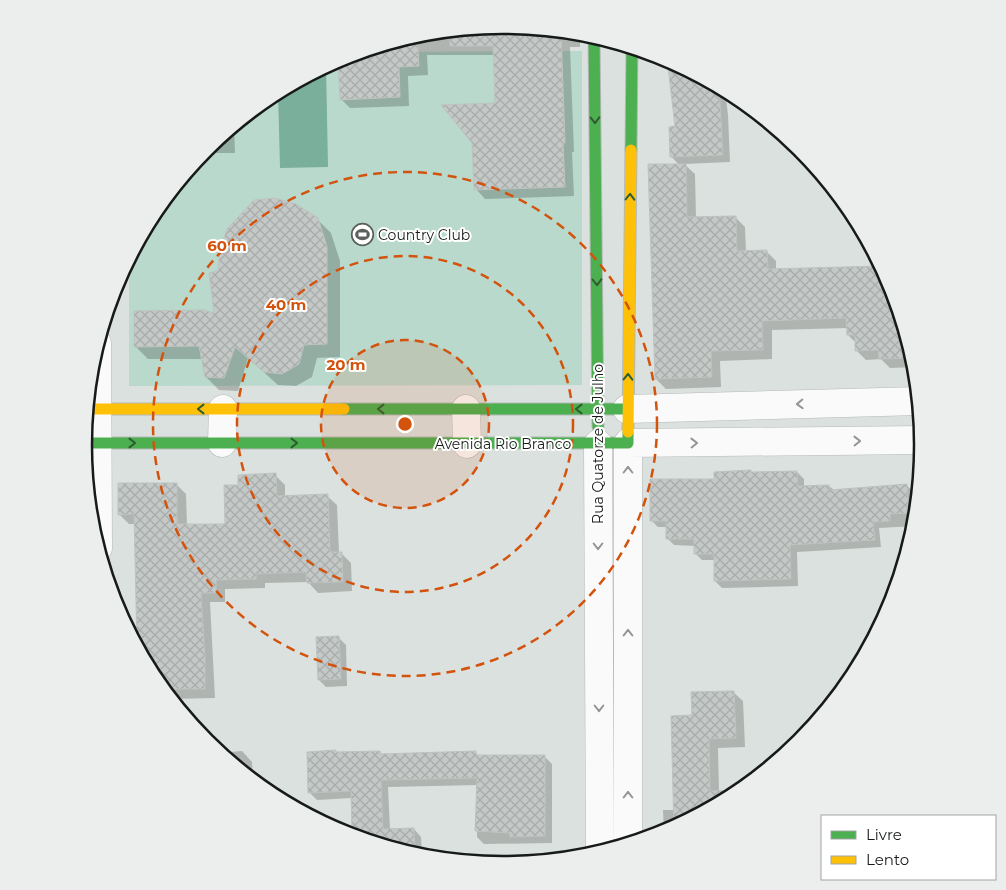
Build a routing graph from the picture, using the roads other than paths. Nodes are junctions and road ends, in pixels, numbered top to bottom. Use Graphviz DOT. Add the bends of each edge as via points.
graph roads {
  1 [pos="595,45"];
  2 [pos="631,55"];
  3 [pos="912,401"];
  4 [pos="223,408"];
  5 [pos="599,408"];
  6 [pos="94,409"];
  7 [pos="466,409"];
  8 [pos="627,409"];
  9 [pos="914,440"];
  10 [pos="92,443"];
  11 [pos="222,443"];
  12 [pos="628,443"];
  13 [pos="467,444"];
  14 [pos="598,444"];
  15 [pos="628,836"];
  16 [pos="600,844"];
  1 -- 5 [label="street, Rua Quatorze de Julho, one-way" via="600,102"];
  8 -- 2 [label="street, one-way" via="625,230 627,105"];
  3 -- 8 [label="street, one-way"];
  4 -- 6 [label="street, one-way"];
  7 -- 4 [label="street, one-way"];
  4 -- 11 [label="street"];
  5 -- 7 [label="street, one-way"];
  5 -- 8 [label="street"];
  5 -- 14 [label="street, Rua Quatorze de Julho"];
  7 -- 13 [label="street"];
  8 -- 12 [label="street"];
  12 -- 9 [label="street, Avenida Rio Branco, one-way"];
  10 -- 11 [label="street, Avenida Rio Branco, one-way"];
  11 -- 13 [label="street, Avenida Rio Branco, one-way"];
  12 -- 14 [label="street, Avenida Rio Branco"];
  15 -- 12 [label="street, one-way"];
  13 -- 14 [label="street, Avenida Rio Branco"];
  14 -- 16 [label="street, Rua Quatorze de Julho, one-way"];
}
